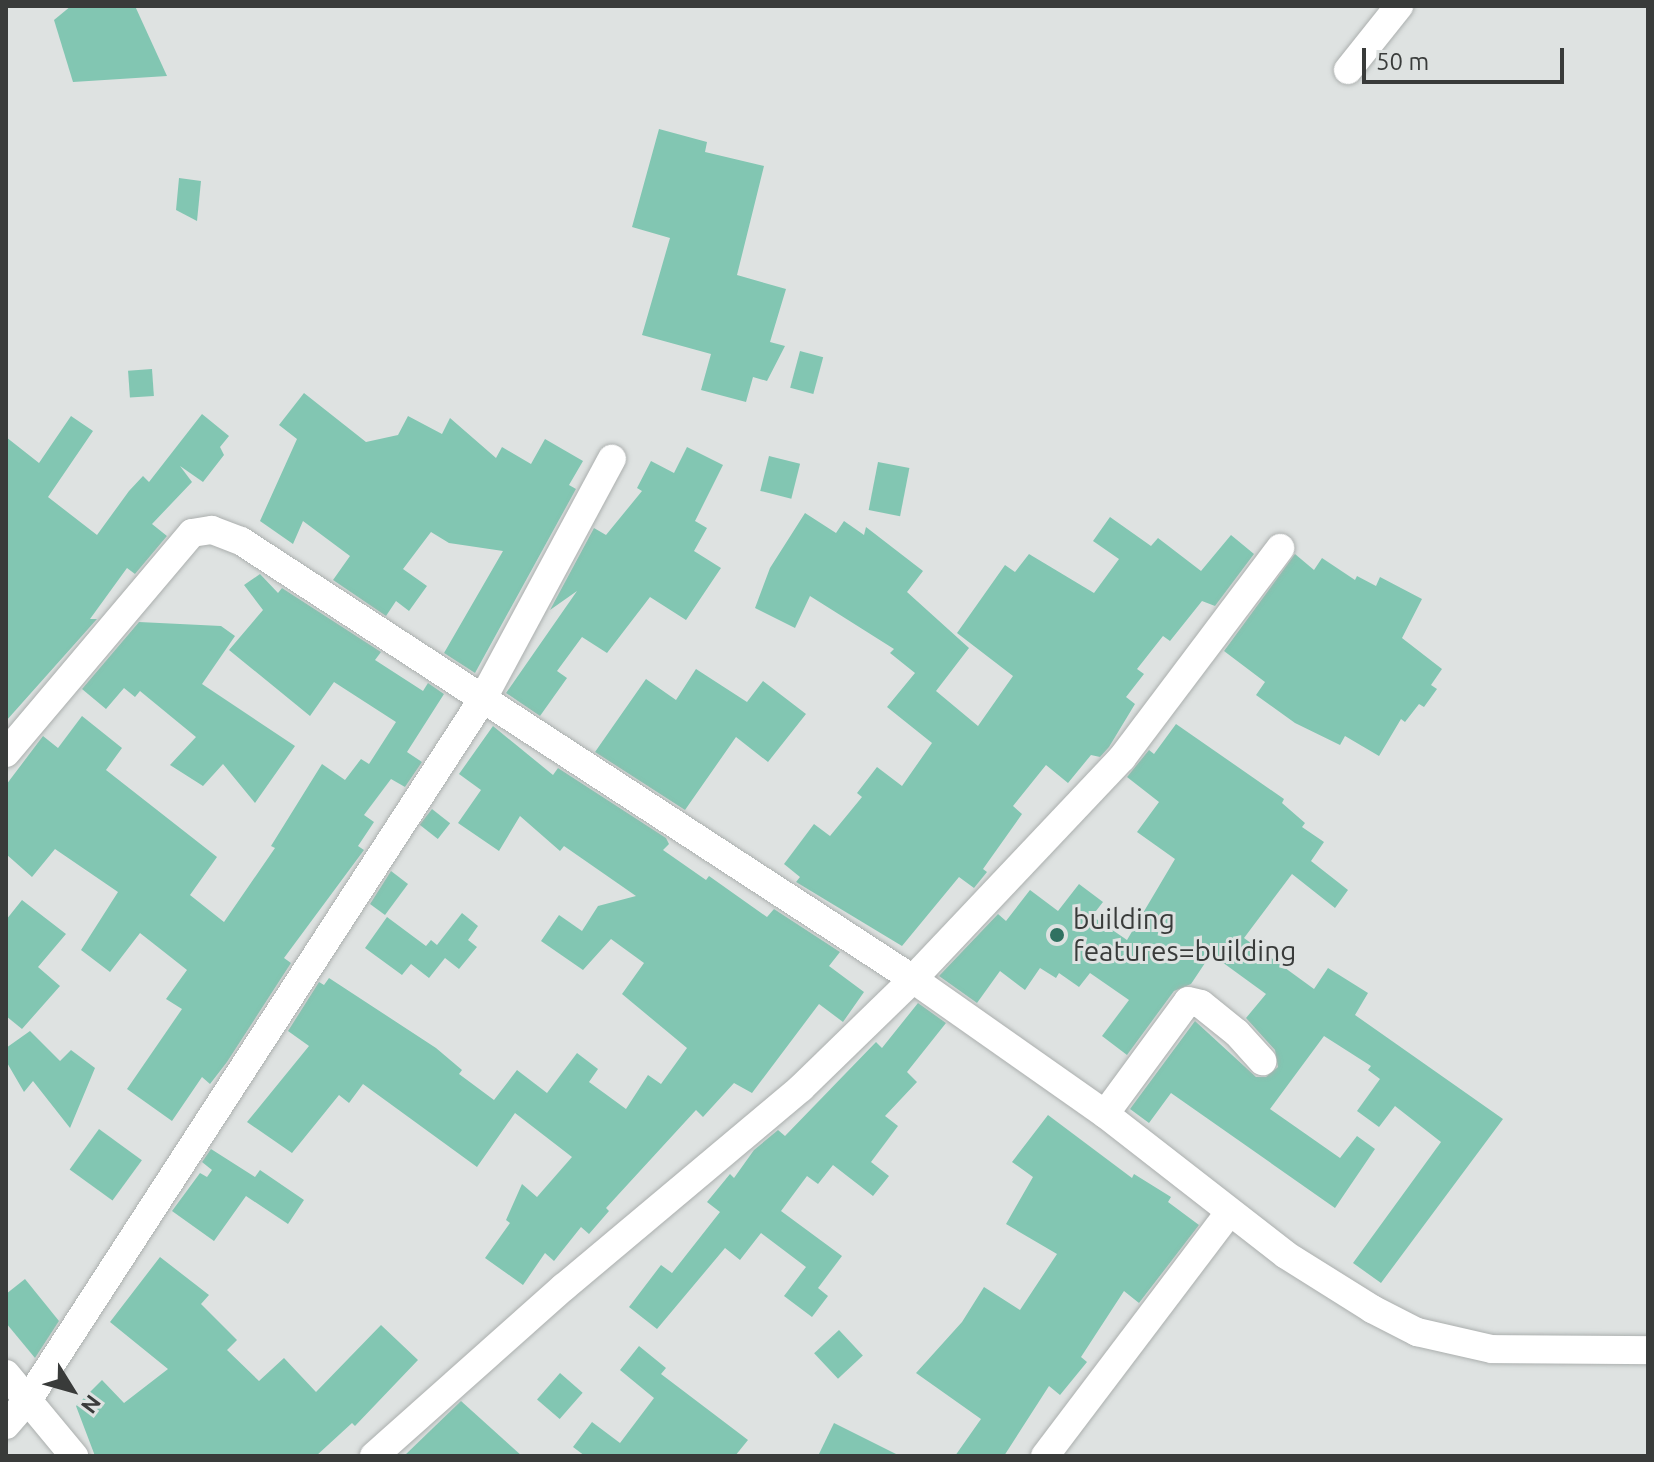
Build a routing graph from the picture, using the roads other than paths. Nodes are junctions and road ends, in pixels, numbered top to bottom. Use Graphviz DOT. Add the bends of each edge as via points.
graph roads {
  1 [pos="1399,6"];
  2 [pos="1348,70"];
  3 [pos="612,459"];
  4 [pos="1280,548"];
  5 [pos="482,700"];
  6 [pos="6,753"];
  7 [pos="913,979"];
  8 [pos="1262,1061"];
  9 [pos="1105,1114"];
  10 [pos="1229,1213"];
  11 [pos="1648,1350"];
  12 [pos="6,1374"];
  13 [pos="28,1400"];
  14 [pos="6,1425"];
  15 [pos="74,1456"];
  16 [pos="374,1456"];
  17 [pos="1045,1456"];
  1 -- 2 [label="street"];
  3 -- 5 [label="street"];
  4 -- 7 [label="street" via="1122,758"];
  5 -- 6 [label="street" via="241,541 212,530 192,533 172,554"];
  5 -- 7 [label="street"];
  5 -- 13 [label="street"];
  7 -- 9 [label="street"];
  7 -- 16 [label="street" via="801,1088 554,1295"];
  8 -- 9 [label="street" via="1237,1033 1201,1004 1188,1001"];
  9 -- 10 [label="street"];
  10 -- 11 [label="street" via="1311,1271 1417,1332 1492,1349"];
  10 -- 17 [label="street"];
  12 -- 13 [label="street"];
  13 -- 14 [label="street"];
  13 -- 15 [label="street"];
}
